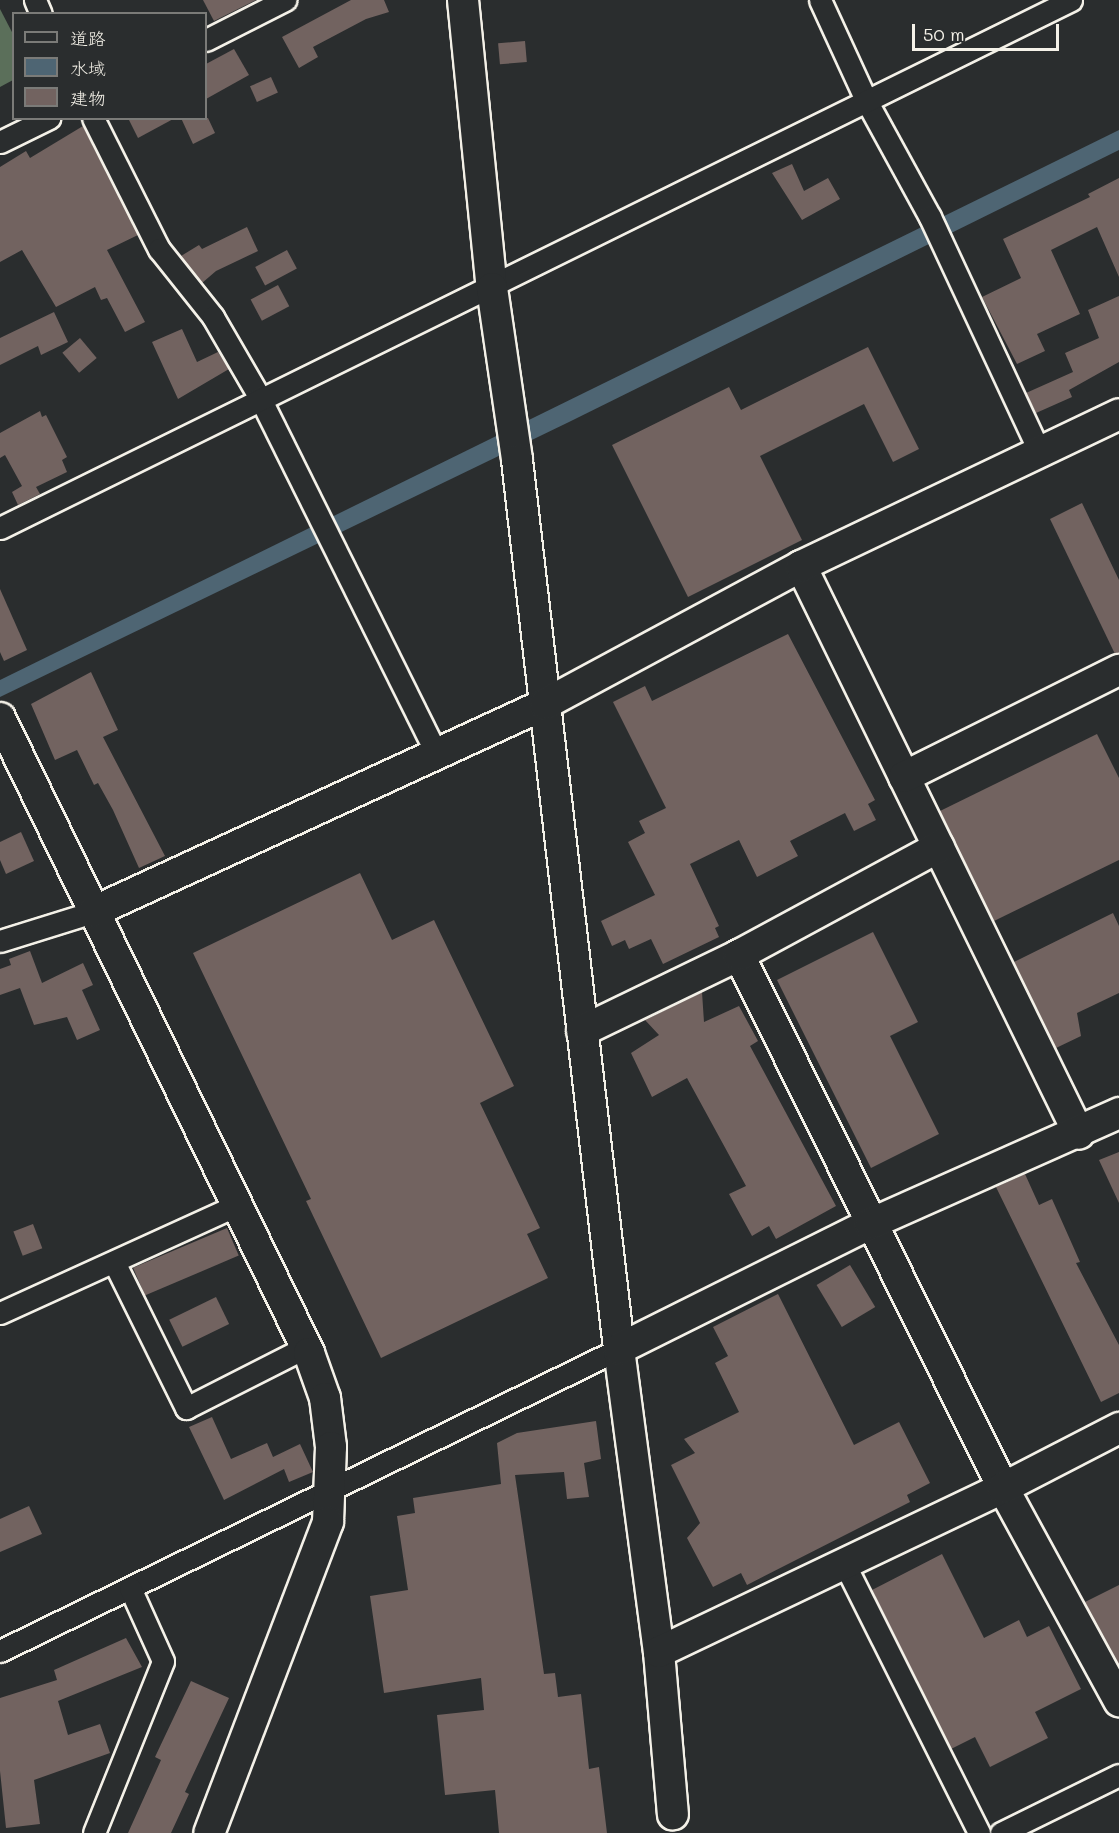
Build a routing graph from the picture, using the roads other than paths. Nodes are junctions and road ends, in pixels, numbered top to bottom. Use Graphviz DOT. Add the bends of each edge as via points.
graph roads {
  1 [pos="285,0"];
  2 [pos="463,0"];
  3 [pos="820,0"];
  4 [pos="1071,0"];
  5 [pos="207,39"];
  6 [pos="867,102"];
  7 [pos="45,120"];
  8 [pos="94,120"];
  9 [pos="0,142"];
  10 [pos="492,288"];
  11 [pos="260,398"];
  12 [pos="1119,414"];
  13 [pos="1040,453"];
  14 [pos="0,528"];
  15 [pos="801,566"];
  16 [pos="1119,670"];
  17 [pos="545,705"];
  18 [pos="0,718"];
  19 [pos="437,755"];
  20 [pos="904,777"];
  21 [pos="939,847"];
  22 [pos="93,912"];
  23 [pos="0,941"];
  24 [pos="739,955"];
  25 [pos="582,1031"];
  26 [pos="1119,1113"];
  27 [pos="1079,1134"];
  28 [pos="237,1205"];
  29 [pos="870,1224"];
  30 [pos="114,1262"];
  31 [pos="0,1313"];
  32 [pos="306,1347"];
  33 [pos="619,1349"];
  34 [pos="1119,1428"];
  35 [pos="1003,1488"];
  36 [pos="328,1492"];
  37 [pos="845,1565"];
  38 [pos="130,1588"];
  39 [pos="0,1651"];
  40 [pos="659,1652"];
  41 [pos="1119,1701"];
  42 [pos="1119,1775"];
  43 [pos="673,1815"];
  44 [pos="94,1833"];
  45 [pos="209,1833"];
  46 [pos="979,1833"];
  47 [pos="1000,1833"];
  1 -- 5 [label="street"];
  2 -- 10 [label="street"];
  3 -- 6 [label="street"];
  4 -- 6 [label="street"];
  6 -- 10 [label="street"];
  6 -- 13 [label="street" via="930,218"];
  7 -- 9 [label="street"];
  8 -- 11 [label="street" via="159,249 213,317"];
  10 -- 11 [label="street"];
  10 -- 17 [label="street" via="517,460"];
  11 -- 14 [label="street"];
  11 -- 19 [label="street"];
  12 -- 13 [label="street"];
  13 -- 15 [label="street"];
  15 -- 17 [label="street"];
  15 -- 20 [label="street"];
  16 -- 20 [label="street"];
  17 -- 19 [label="street"];
  17 -- 25 [label="street"];
  18 -- 22 [label="street"];
  19 -- 22 [label="street"];
  20 -- 21 [label="street"];
  21 -- 24 [label="street"];
  21 -- 27 [label="street"];
  22 -- 23 [label="street"];
  22 -- 28 [label="street"];
  24 -- 25 [label="street"];
  24 -- 29 [label="street"];
  25 -- 33 [label="street"];
  26 -- 27 [label="street"];
  27 -- 29 [label="street"];
  28 -- 30 [label="street"];
  28 -- 32 [label="street"];
  29 -- 33 [label="street"];
  29 -- 35 [label="street"];
  30 -- 31 [label="street"];
  30 -- 32 [label="street" via="186,1408"];
  32 -- 36 [label="street" via="325,1398 331,1447"];
  33 -- 36 [label="street"];
  33 -- 40 [label="street"];
  34 -- 35 [label="street"];
  35 -- 37 [label="street"];
  35 -- 41 [label="street"];
  36 -- 38 [label="street"];
  36 -- 45 [label="street" via="328,1522 317,1558"];
  37 -- 40 [label="street"];
  37 -- 46 [label="street"];
  38 -- 39 [label="street"];
  38 -- 44 [label="street" via="164,1661"];
  40 -- 43 [label="street"];
  42 -- 47 [label="street"];
}
